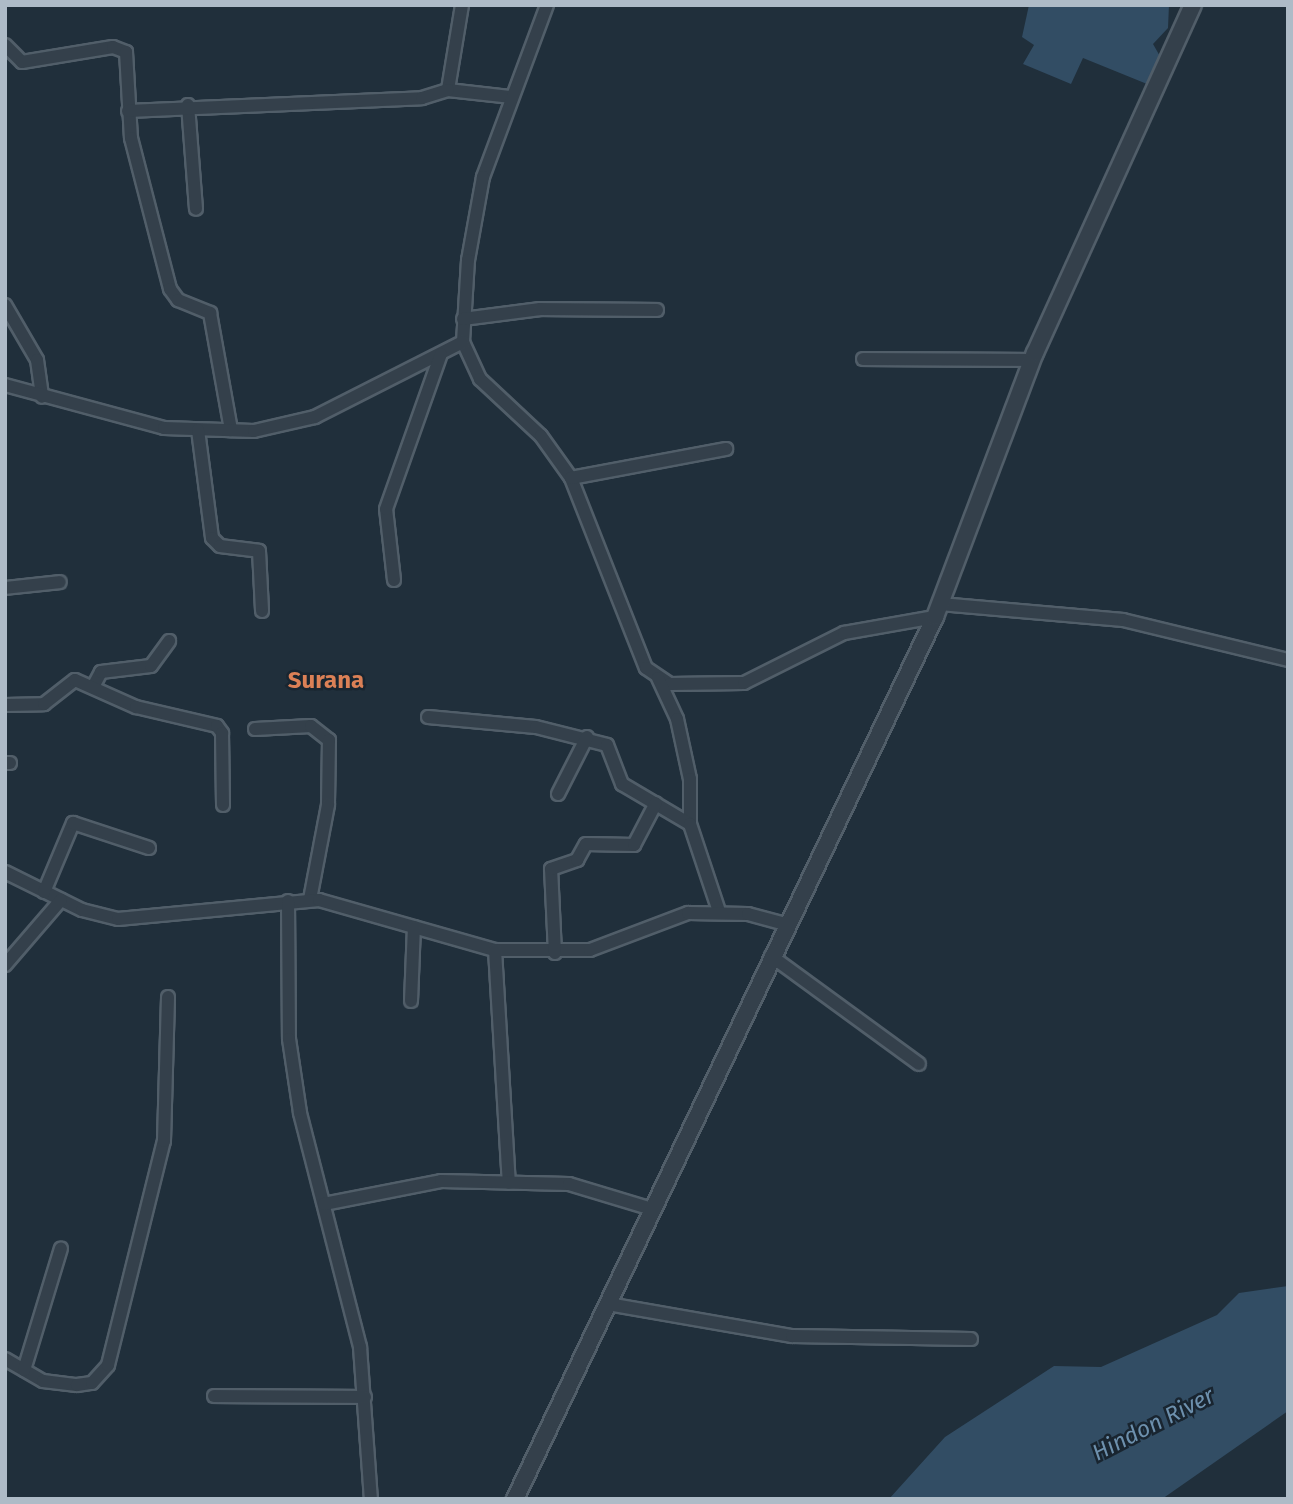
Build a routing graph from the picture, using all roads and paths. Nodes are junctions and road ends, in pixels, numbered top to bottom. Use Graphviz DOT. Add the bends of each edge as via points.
graph roads {
  1 [pos="462,5"];
  2 [pos="547,5"];
  3 [pos="1193,5"];
  4 [pos="5,45"];
  5 [pos="448,90"];
  6 [pos="510,97"];
  7 [pos="188,106"];
  8 [pos="128,111"];
  9 [pos="196,209"];
  10 [pos="5,305"];
  11 [pos="657,310"];
  12 [pos="463,318"];
  13 [pos="463,342"];
  14 [pos="441,354"];
  15 [pos="863,359"];
  16 [pos="1033,360"];
  17 [pos="5,385"];
  18 [pos="42,397"];
  19 [pos="198,430"];
  20 [pos="231,430"];
  21 [pos="726,449"];
  22 [pos="571,478"];
  23 [pos="394,580"];
  24 [pos="61,582"];
  25 [pos="5,588"];
  26 [pos="937,610"];
  27 [pos="262,611"];
  28 [pos="169,642"];
  29 [pos="1288,660"];
  30 [pos="657,678"];
  31 [pos="93,687"];
  32 [pos="5,705"];
  33 [pos="428,717"];
  34 [pos="255,729"];
  35 [pos="587,737"];
  36 [pos="558,794"];
  37 [pos="656,803"];
  38 [pos="223,806"];
  39 [pos="690,824"];
  40 [pos="149,848"];
  41 [pos="5,873"];
  42 [pos="44,892"];
  43 [pos="310,899"];
  44 [pos="61,900"];
  45 [pos="288,901"];
  46 [pos="719,911"];
  47 [pos="785,923"];
  48 [pos="414,928"];
  49 [pos="495,950"];
  50 [pos="555,953"];
  51 [pos="771,956"];
  52 [pos="5,965"];
  53 [pos="168,997"];
  54 [pos="411,1001"];
  55 [pos="919,1064"];
  56 [pos="509,1183"];
  57 [pos="324,1204"];
  58 [pos="649,1208"];
  59 [pos="61,1248"];
  60 [pos="608,1304"];
  61 [pos="971,1339"];
  62 [pos="5,1359"];
  63 [pos="24,1370"];
  64 [pos="214,1396"];
  65 [pos="365,1397"];
  66 [pos="371,1499"];
  67 [pos="515,1499"];
  1 -- 5 [label="street"];
  2 -- 6 [label="street"];
  3 -- 16 [label="street"];
  4 -- 8 [label="street" via="22,62 121,48 130,64"];
  5 -- 6 [label="street"];
  5 -- 7 [label="street" via="422,98"];
  6 -- 12 [label="street" via="479,195"];
  7 -- 8 [label="street"];
  7 -- 9 [label="street"];
  8 -- 20 [label="street" via="170,289 178,300 210,313"];
  10 -- 18 [label="street" via="37,360"];
  11 -- 12 [label="street" via="540,309"];
  12 -- 13 [label="street"];
  13 -- 14 [label="street"];
  13 -- 22 [label="street" via="480,379 541,436"];
  14 -- 20 [label="street" via="315,417"];
  14 -- 23 [label="street" via="386,509"];
  15 -- 16 [label="street"];
  16 -- 26 [label="street"];
  17 -- 18 [label="street"];
  18 -- 19 [label="street" via="164,429"];
  19 -- 20 [label="street"];
  19 -- 27 [label="street" via="212,538 220,546 259,551"];
  21 -- 22 [label="street"];
  22 -- 30 [label="street" via="607,559 636,652"];
  24 -- 25 [label="street"];
  26 -- 29 [label="street" via="1123,620"];
  26 -- 30 [label="street" via="844,633 744,683 706,688"];
  26 -- 47 [label="street"];
  28 -- 31 [label="street" via="151,666 101,672"];
  30 -- 39 [label="street" via="677,719 690,779"];
  31 -- 32 [label="street" via="72,680 44,704"];
  31 -- 38 [label="street" via="136,707 220,728"];
  33 -- 35 [label="street"];
  34 -- 43 [label="street" via="311,726 329,740 328,805"];
  35 -- 36 [label="street"];
  35 -- 37 [label="street" via="611,750 622,784"];
  37 -- 39 [label="street"];
  37 -- 50 [label="street" via="634,845 586,844 577,860 551,869"];
  39 -- 46 [label="street"];
  40 -- 42 [label="street" via="73,823"];
  41 -- 42 [label="street"];
  42 -- 44 [label="street"];
  43 -- 45 [label="street"];
  43 -- 48 [label="street"];
  44 -- 45 [label="street" via="100,916 137,920"];
  44 -- 52 [label="street"];
  45 -- 57 [label="street" via="289,1040"];
  46 -- 47 [label="street"];
  46 -- 50 [label="street" via="674,916 590,950"];
  47 -- 51 [label="street"];
  48 -- 49 [label="street"];
  48 -- 54 [label="street"];
  49 -- 50 [label="street"];
  49 -- 56 [label="street"];
  51 -- 55 [label="street"];
  51 -- 58 [label="street"];
  53 -- 63 [label="street" via="162,1151 107,1365 85,1385 43,1381"];
  56 -- 57 [label="street" via="429,1181 392,1195"];
  56 -- 58 [label="street" via="590,1188"];
  57 -- 65 [label="street" via="360,1347"];
  58 -- 60 [label="street"];
  59 -- 63 [label="street"];
  60 -- 61 [label="street" via="792,1336"];
  60 -- 67 [label="street"];
  62 -- 63 [label="street"];
  64 -- 65 [label="street"];
  65 -- 66 [label="street"];
}
